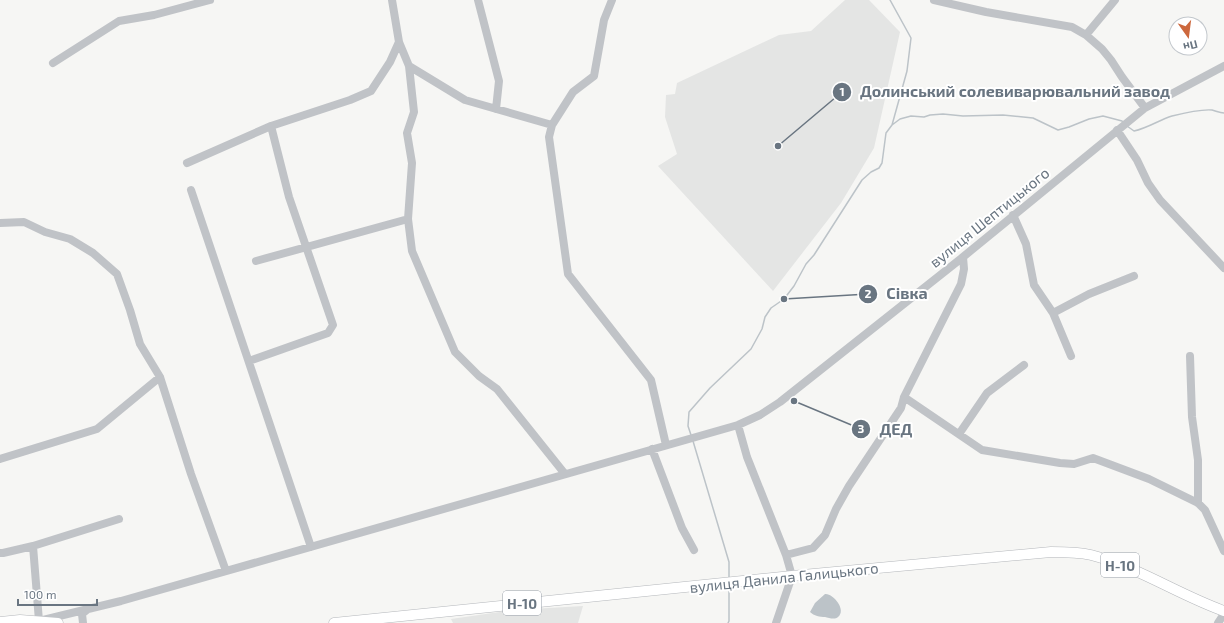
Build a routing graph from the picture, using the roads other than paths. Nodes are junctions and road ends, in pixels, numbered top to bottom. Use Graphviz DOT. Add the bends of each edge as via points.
graph roads {
  1 [pos="210,0"];
  2 [pos="392,0"];
  3 [pos="478,0"];
  4 [pos="612,0"];
  5 [pos="934,0"];
  6 [pos="1116,0"];
  7 [pos="1086,35"];
  8 [pos="399,42"];
  9 [pos="54,63"];
  10 [pos="409,66"];
  11 [pos="1224,66"];
  12 [pos="1145,108"];
  13 [pos="496,110"];
  14 [pos="270,126"];
  15 [pos="552,126"];
  16 [pos="1118,130"];
  17 [pos="187,163"];
  18 [pos="192,190"];
  19 [pos="1013,215"];
  20 [pos="408,219"];
  21 [pos="0,223"];
  22 [pos="306,247"];
  23 [pos="963,257"];
  24 [pos="256,261"];
  25 [pos="1224,268"];
  26 [pos="1134,276"];
  27 [pos="1053,313"];
  28 [pos="1071,356"];
  29 [pos="1190,356"];
  30 [pos="249,361"];
  31 [pos="1024,365"];
  32 [pos="160,377"];
  33 [pos="904,397"];
  34 [pos="738,425"];
  35 [pos="959,434"];
  36 [pos="666,445"];
  37 [pos="652,449"];
  38 [pos="0,460"];
  39 [pos="564,474"];
  40 [pos="1198,503"];
  41 [pos="119,519"];
  42 [pos="1222,540"];
  43 [pos="33,546"];
  44 [pos="310,547"];
  45 [pos="694,550"];
  46 [pos="1224,551"];
  47 [pos="0,553"];
  48 [pos="786,555"];
  49 [pos="226,571"];
  50 [pos="792,576"];
  51 [pos="89,608"];
  52 [pos="1224,613"];
  53 [pos="39,621"];
  54 [pos="0,622"];
  55 [pos="58,623"];
  56 [pos="83,623"];
  57 [pos="334,623"];
  58 [pos="776,623"];
  59 [pos="1218,623"];
  1 -- 9 [label="street" via="154,15 119,21"];
  2 -- 8 [label="street"];
  3 -- 13 [label="street" via="499,81"];
  4 -- 15 [label="street" via="604,20 594,76 573,92"];
  5 -- 7 [label="street" via="1072,27"];
  6 -- 7 [label="street"];
  7 -- 12 [label="street" via="1111,60"];
  8 -- 10 [label="street"];
  8 -- 14 [label="street" via="390,62 371,90 350,100"];
  10 -- 13 [label="street" via="465,100"];
  10 -- 20 [label="street" via="414,112 407,134 412,164"];
  11 -- 12 [label="street, вулиця Шептицького"];
  12 -- 16 [label="street, вулиця Шептицького"];
  13 -- 15 [label="street"];
  14 -- 17 [label="street"];
  14 -- 22 [label="street" via="289,197"];
  15 -- 36 [label="street" via="549,137 568,274 651,380"];
  16 -- 19 [label="street, вулиця Шептицького"];
  16 -- 25 [label="street" via="1160,200"];
  18 -- 30 [label="street"];
  19 -- 23 [label="street, вулиця Шептицького"];
  19 -- 27 [label="street" via="1026,244 1034,286"];
  20 -- 22 [label="street"];
  20 -- 39 [label="street" via="412,251 455,352 479,376 497,389"];
  21 -- 32 [label="street" via="24,222 45,232 70,239 117,274 140,344"];
  22 -- 24 [label="street"];
  22 -- 30 [label="street" via="333,325 328,332"];
  23 -- 33 [label="street" via="961,284"];
  23 -- 34 [label="street, вулиця Шептицького" via="780,402"];
  26 -- 27 [label="street" via="1088,294"];
  27 -- 28 [label="street"];
  29 -- 40 [label="street" via="1192,417 1198,460"];
  30 -- 44 [label="street"];
  31 -- 35 [label="street" via="987,393"];
  32 -- 38 [label="street" via="97,429"];
  32 -- 49 [label="street"];
  33 -- 35 [label="street"];
  33 -- 48 [label="street" via="901,408 849,486 825,535 813,548"];
  34 -- 36 [label="street, вулиця Шептицького"];
  34 -- 48 [label="street" via="747,457"];
  35 -- 40 [label="street" via="982,450 1023,458 1074,464 1093,458 1149,479"];
  36 -- 37 [label="street, вулиця Шептицького"];
  37 -- 39 [label="street, вулиця Шептицького"];
  37 -- 45 [label="street" via="682,528"];
  39 -- 44 [label="street, вулиця Шептицького"];
  40 -- 42 [label="street" via="1205,510"];
  41 -- 43 [label="street"];
  42 -- 46 [label="street"];
  43 -- 47 [label="street"];
  43 -- 53 [label="street"];
  44 -- 49 [label="street, вулиця Шептицького"];
  48 -- 50 [label="street"];
  49 -- 51 [label="street, вулиця Шептицького"];
  50 -- 52 [label="main road, вулиця Данила Галицького / Н-10" via="1008,555 1071,552 1091,555 1117,564"];
  50 -- 57 [label="main road, вулиця Данила Галицького / Н-10"];
  50 -- 58 [label="street"];
  51 -- 53 [label="street, вулиця Шептицького"];
  51 -- 56 [label="street" via="82,614"];
  52 -- 59 [label="street"];
  53 -- 54 [label="main road"];
  53 -- 55 [label="main road"];
}
